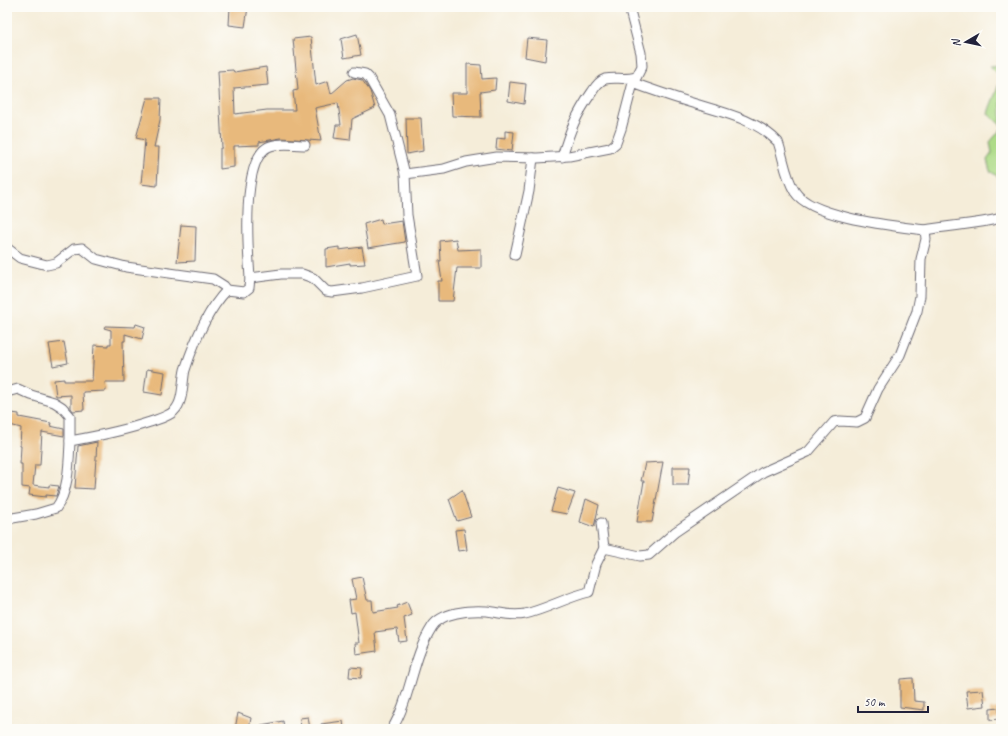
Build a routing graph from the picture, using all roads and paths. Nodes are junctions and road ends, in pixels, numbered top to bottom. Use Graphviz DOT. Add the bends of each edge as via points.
graph roads {
  1 [pos="629,7"];
  2 [pos="354,72"];
  3 [pos="635,80"];
  4 [pos="305,145"];
  5 [pos="562,157"];
  6 [pos="533,158"];
  7 [pos="405,174"];
  8 [pos="1001,218"];
  9 [pos="925,230"];
  10 [pos="7,248"];
  11 [pos="515,255"];
  12 [pos="250,278"];
  13 [pos="227,290"];
  14 [pos="7,392"];
  15 [pos="70,441"];
  16 [pos="7,520"];
  17 [pos="602,523"];
  18 [pos="604,548"];
  19 [pos="392,729"];
  1 -- 3 [label="street" via="642,53 642,66"];
  2 -- 7 [label="street" via="365,74 369,78 390,115"];
  3 -- 5 [label="street" via="605,79 598,83 580,109"];
  3 -- 5 [label="street" via="614,146"];
  3 -- 9 [label="street" via="660,93 742,118 763,131 778,142 783,166 795,192 814,207 866,222"];
  4 -- 12 [label="street" via="269,146 260,153 249,193 247,218"];
  5 -- 6 [label="street"];
  6 -- 7 [label="street" via="497,157 444,169"];
  6 -- 11 [label="street" via="529,191"];
  7 -- 12 [label="street" via="417,276 332,292 326,291 313,278 302,274"];
  8 -- 9 [label="street" via="983,223"];
  9 -- 18 [label="street" via="920,296 913,326 865,418 857,422 834,422 808,452 763,472 675,532 649,555 640,556"];
  10 -- 13 [label="street" via="20,258 47,264 56,262 74,249 82,248 96,259 126,267 213,279"];
  12 -- 13 [label="street" via="247,291 242,293"];
  13 -- 15 [label="street" via="202,326 185,372 175,410 129,430"];
  14 -- 15 [label="street" via="18,390 62,407 70,416"];
  15 -- 16 [label="street" via="67,476 56,508"];
  17 -- 18 [label="street"];
  18 -- 19 [label="street" via="596,564 589,592 526,614 504,615 486,611 460,613 445,617 432,625 414,669 399,718"];
}
